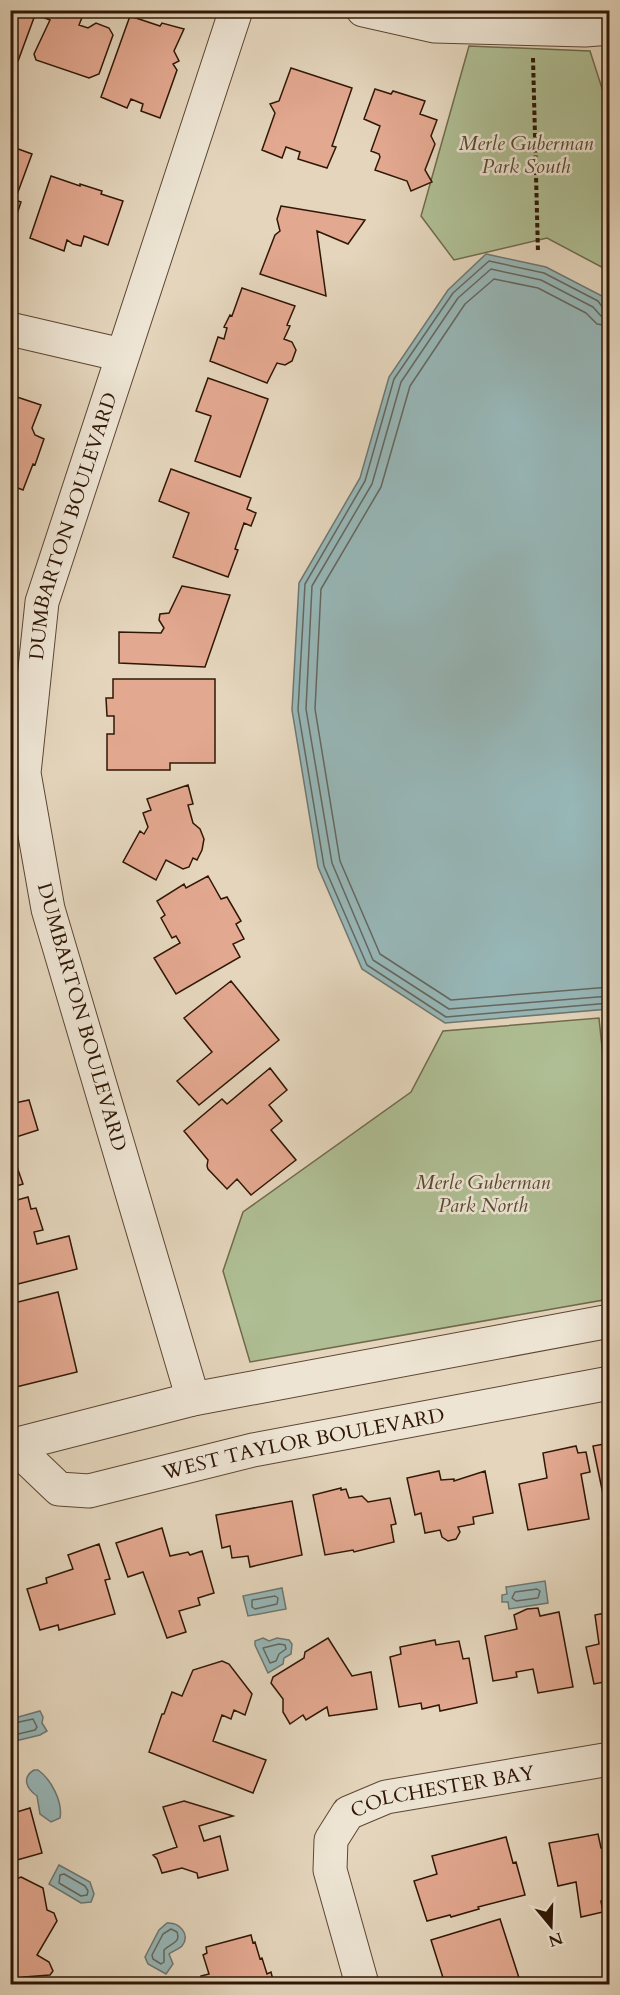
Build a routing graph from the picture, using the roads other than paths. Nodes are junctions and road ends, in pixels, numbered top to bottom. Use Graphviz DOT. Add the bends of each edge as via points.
graph roads {
  1 [pos="236,10"];
  2 [pos="363,10"];
  3 [pos="609,28"];
  4 [pos="10,329"];
  5 [pos="122,355"];
  6 [pos="609,1321"];
  7 [pos="609,1383"];
  8 [pos="193,1399"];
  9 [pos="12,1446"];
  10 [pos="609,1759"];
  11 [pos="363,1984"];
  1 -- 5 [label="street, DUMBARTON BOULEVARD"];
  2 -- 3 [label="street" via="434,26"];
  4 -- 5 [label="street"];
  5 -- 8 [label="street, DUMBARTON BOULEVARD" via="42,602 24,773 48,909"];
  6 -- 8 [label="street, WEST TAYLOR BOULEVARD"];
  7 -- 9 [label="street, WEST TAYLOR BOULEVARD" via="253,1450 89,1491 59,1489"];
  8 -- 9 [label="street, WEST TAYLOR BOULEVARD"];
  10 -- 11 [label="street, COLCHESTER BAY" via="386,1797 348,1813 331,1840 330,1870"];
}
